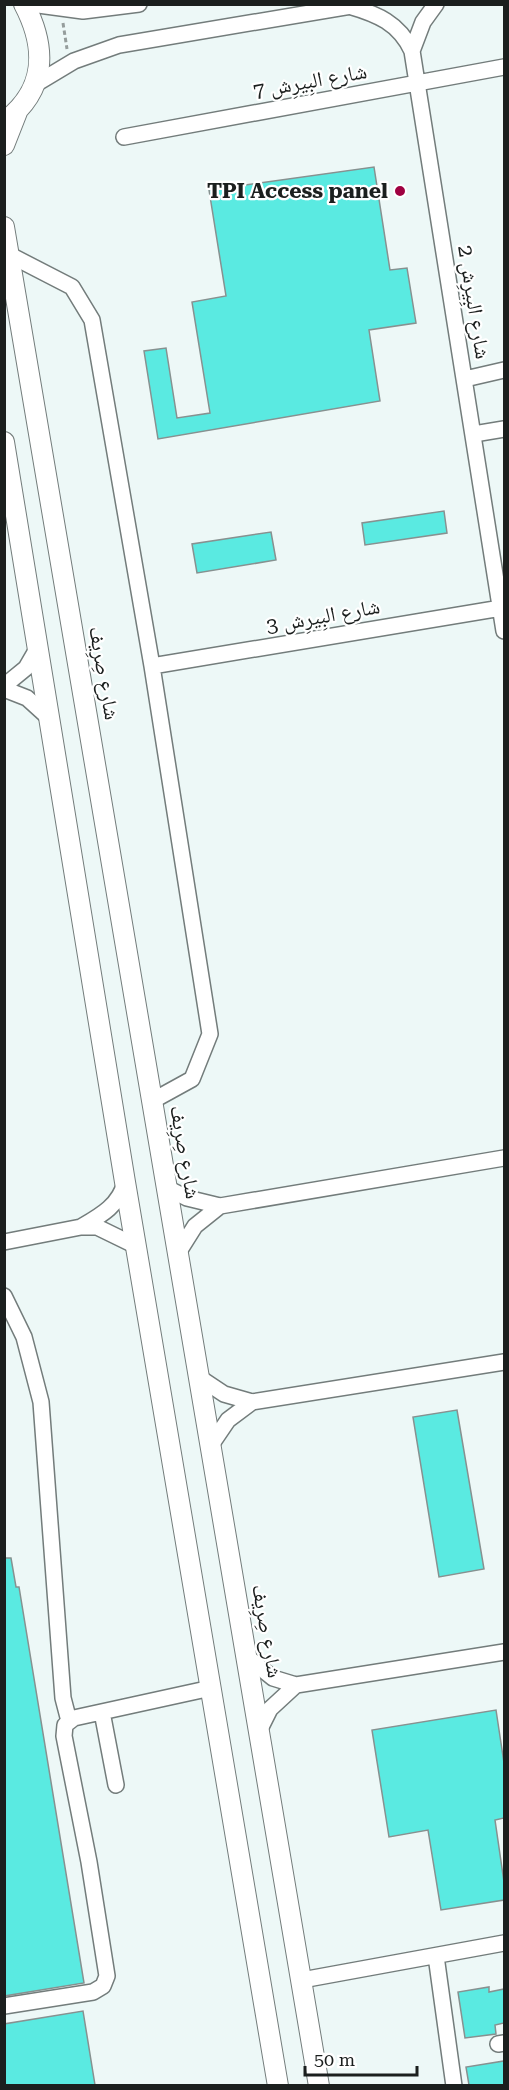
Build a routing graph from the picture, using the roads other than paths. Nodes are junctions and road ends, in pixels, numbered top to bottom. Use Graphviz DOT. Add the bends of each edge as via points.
graph roads {
  1 [pos="24,4"];
  2 [pos="31,4"];
  3 [pos="139,4"];
  4 [pos="436,4"];
  5 [pos="355,5"];
  6 [pos="412,51"];
  7 [pos="504,67"];
  8 [pos="416,83"];
  9 [pos="34,85"];
  10 [pos="11,117"];
  11 [pos="124,137"];
  12 [pos="4,145"];
  13 [pos="4,227"];
  14 [pos="8,254"];
  15 [pos="504,370"];
  16 [pos="465,378"];
  17 [pos="504,429"];
  18 [pos="474,434"];
  19 [pos="4,442"];
  20 [pos="501,608"];
  21 [pos="504,631"];
  22 [pos="37,649"];
  23 [pos="152,666"];
  24 [pos="4,688"];
  25 [pos="48,717"];
  26 [pos="152,1101"];
  27 [pos="504,1158"];
  28 [pos="126,1182"];
  29 [pos="167,1188"];
  30 [pos="220,1206"];
  31 [pos="81,1227"];
  32 [pos="4,1242"];
  33 [pos="136,1246"];
  34 [pos="178,1253"];
  35 [pos="4,1296"];
  36 [pos="504,1362"];
  37 [pos="200,1378"];
  38 [pos="252,1402"];
  39 [pos="212,1445"];
  40 [pos="504,1652"];
  41 [pos="246,1656"];
  42 [pos="296,1684"];
  43 [pos="211,1688"];
  44 [pos="102,1712"];
  45 [pos="69,1721"];
  46 [pos="259,1731"];
  47 [pos="116,1785"];
  48 [pos="504,1943"];
  49 [pos="436,1956"];
  50 [pos="302,1980"];
  51 [pos="4,2006"];
  52 [pos="278,2085"];
  53 [pos="319,2085"];
  54 [pos="454,2085"];
  1 -- 9 [label="main road" via="36,28 40,57"];
  2 -- 3 [label="street" via="64,10"];
  4 -- 6 [label="street, شارع البِيرِش 2" via="423,22"];
  5 -- 6 [label="street, شارع البِيرِش 2" via="388,21"];
  5 -- 9 [label="street" via="118,45 74,61"];
  6 -- 8 [label="street, شارع البِيرِش 2"];
  7 -- 8 [label="street, شارع البِيرِش 7"];
  8 -- 11 [label="street, شارع البِيرِش 7"];
  8 -- 16 [label="street, شارع البِيرِش 2"];
  9 -- 10 [label="main road"];
  10 -- 12 [label="main road"];
  13 -- 14 [label="main road, شارع صِرِيف"];
  14 -- 23 [label="street" via="72,287 92,320"];
  14 -- 26 [label="main road, شارع صِرِيف"];
  15 -- 16 [label="street"];
  16 -- 18 [label="street, شارع البِيرِش 2"];
  17 -- 18 [label="street"];
  18 -- 20 [label="street, شارع البِيرِش 2"];
  19 -- 22 [label="main road"];
  20 -- 21 [label="street, شارع البِيرِش 2"];
  20 -- 23 [label="street, شارع البِيرِش 3"];
  22 -- 24 [label="street" via="26,668"];
  22 -- 25 [label="main road"];
  23 -- 26 [label="street" via="210,1034 192,1079"];
  24 -- 25 [label="street" via="27,698"];
  25 -- 28 [label="main road"];
  26 -- 29 [label="main road, شارع صِرِيف"];
  27 -- 30 [label="street"];
  28 -- 31 [label="street" via="113,1205"];
  28 -- 33 [label="main road"];
  29 -- 30 [label="street" via="198,1202"];
  29 -- 34 [label="main road, شارع صِرِيف"];
  30 -- 34 [label="street" via="195,1226"];
  31 -- 32 [label="street"];
  31 -- 33 [label="street" via="97,1227"];
  33 -- 43 [label="main road"];
  34 -- 37 [label="main road, شارع صِرِيف"];
  35 -- 45 [label="street" via="24,1337 41,1402 63,1698"];
  36 -- 38 [label="street"];
  37 -- 38 [label="street" via="224,1394"];
  37 -- 39 [label="main road, شارع صِرِيف"];
  38 -- 39 [label="street" via="228,1420"];
  39 -- 41 [label="main road, شارع صِرِيف"];
  40 -- 42 [label="street"];
  41 -- 42 [label="street" via="273,1678"];
  41 -- 46 [label="main road, شارع صِرِيف"];
  42 -- 46 [label="street" via="270,1709"];
  43 -- 44 [label="street"];
  43 -- 52 [label="main road"];
  44 -- 45 [label="street"];
  44 -- 47 [label="street"];
  45 -- 51 [label="street" via="63,1730 107,1976 103,1986 93,1992"];
  46 -- 50 [label="main road, شارع صِرِيف"];
  48 -- 49 [label="street"];
  49 -- 50 [label="street"];
  49 -- 54 [label="street"];
  50 -- 53 [label="main road, شارع صِرِيف"];
}
